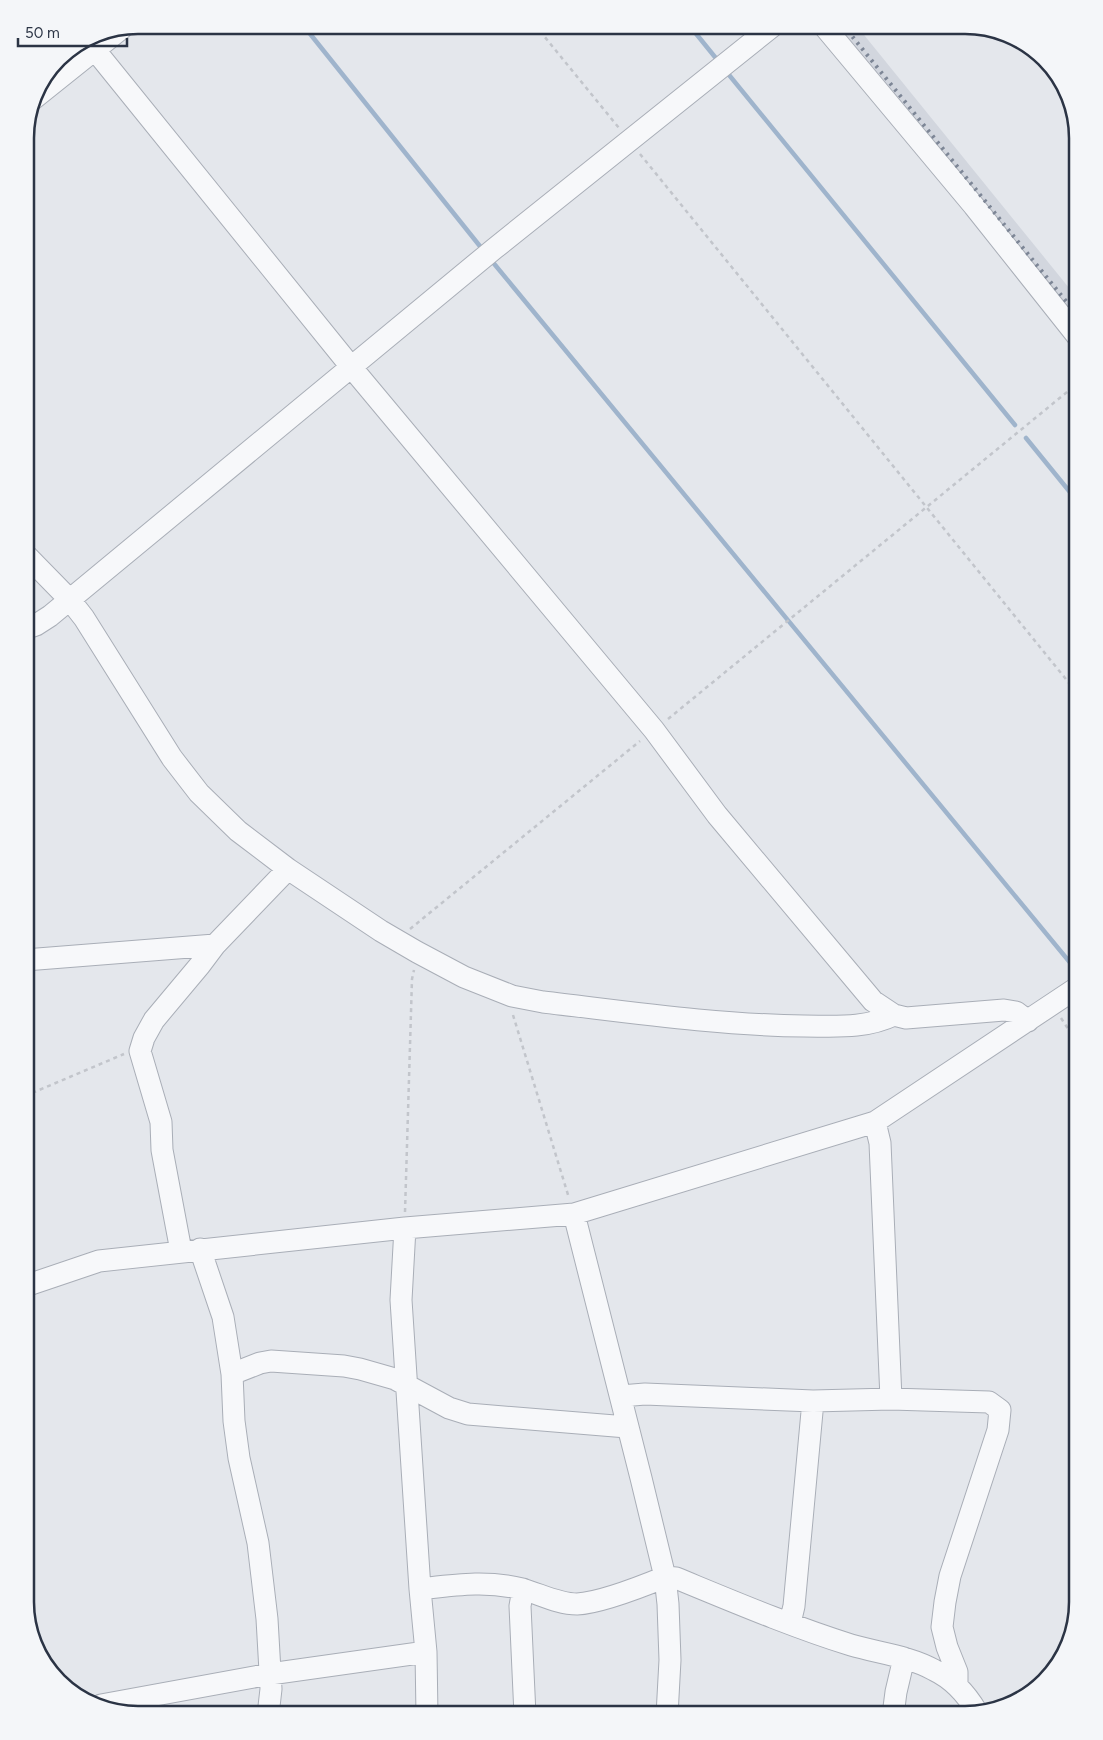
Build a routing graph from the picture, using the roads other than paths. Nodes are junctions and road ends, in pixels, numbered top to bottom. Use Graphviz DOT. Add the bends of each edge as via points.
graph roads {
  1 [pos="763,34"];
  2 [pos="831,34"];
  3 [pos="92,45"];
  4 [pos="88,47"];
  5 [pos="48,84"];
  6 [pos="1069,325"];
  7 [pos="352,368"];
  8 [pos="34,563"];
  9 [pos="70,600"];
  10 [pos="34,626"];
  11 [pos="288,870"];
  12 [pos="215,945"];
  13 [pos="34,959"];
  14 [pos="1069,993"];
  15 [pos="894,1015"];
  16 [pos="1028,1021"];
  17 [pos="876,1122"];
  18 [pos="574,1214"];
  19 [pos="405,1228"];
  20 [pos="191,1250"];
  21 [pos="34,1283"];
  22 [pos="232,1374"];
  23 [pos="407,1385"];
  24 [pos="621,1396"];
  25 [pos="891,1400"];
  26 [pos="813,1401"];
  27 [pos="627,1427"];
  28 [pos="665,1577"];
  29 [pos="420,1589"];
  30 [pos="523,1589"];
  31 [pos="790,1623"];
  32 [pos="426,1652"];
  33 [pos="904,1658"];
  34 [pos="270,1674"];
  35 [pos="957,1686"];
  36 [pos="112,1703"];
  37 [pos="269,1706"];
  38 [pos="427,1706"];
  39 [pos="525,1706"];
  40 [pos="667,1706"];
  41 [pos="894,1706"];
  42 [pos="973,1706"];
  1 -- 7 [label="street" via="494,249"];
  2 -- 6 [label="street"];
  3 -- 7 [label="street"];
  4 -- 5 [label="street"];
  7 -- 9 [label="street"];
  7 -- 15 [label="street" via="654,730 717,815 873,1001"];
  8 -- 9 [label="street"];
  9 -- 10 [label="street"];
  9 -- 11 [label="street" via="172,758 199,793 238,831"];
  11 -- 12 [label="street"];
  11 -- 15 [label="street" via="408,947 464,977 512,996 542,1002 771,1026 852,1026 882,1021"];
  12 -- 13 [label="street"];
  12 -- 20 [label="street" via="154,1020 140,1051 161,1122 162,1150"];
  14 -- 16 [label="street"];
  15 -- 16 [label="street" via="906,1018 1004,1010 1016,1012"];
  16 -- 17 [label="street"];
  17 -- 18 [label="street"];
  17 -- 25 [label="street" via="880,1144"];
  18 -- 19 [label="street"];
  18 -- 24 [label="street"];
  19 -- 20 [label="street"];
  19 -- 23 [label="street" via="401,1300"];
  20 -- 21 [label="street" via="99,1261"];
  20 -- 22 [label="street" via="223,1317"];
  22 -- 23 [label="street" via="271,1361 344,1366"];
  22 -- 34 [label="street" via="234,1421 258,1543"];
  23 -- 27 [label="street" via="449,1408 468,1414"];
  23 -- 29 [label="street"];
  24 -- 26 [label="street" via="645,1394"];
  24 -- 27 [label="street"];
  25 -- 26 [label="street"];
  25 -- 35 [label="street" via="990,1402 1000,1410 998,1430 950,1576 945,1602 942,1627"];
  26 -- 31 [label="street"];
  27 -- 28 [label="street"];
  28 -- 30 [label="street" via="577,1604"];
  28 -- 31 [label="street" via="676,1578"];
  28 -- 40 [label="street" via="670,1660"];
  29 -- 30 [label="street" via="476,1583"];
  29 -- 32 [label="street"];
  30 -- 39 [label="street" via="520,1606"];
  31 -- 33 [label="street"];
  32 -- 34 [label="street"];
  32 -- 38 [label="street"];
  33 -- 35 [label="street" via="935,1670"];
  33 -- 41 [label="street"];
  34 -- 36 [label="street"];
  34 -- 37 [label="street"];
  35 -- 42 [label="street"];
}
